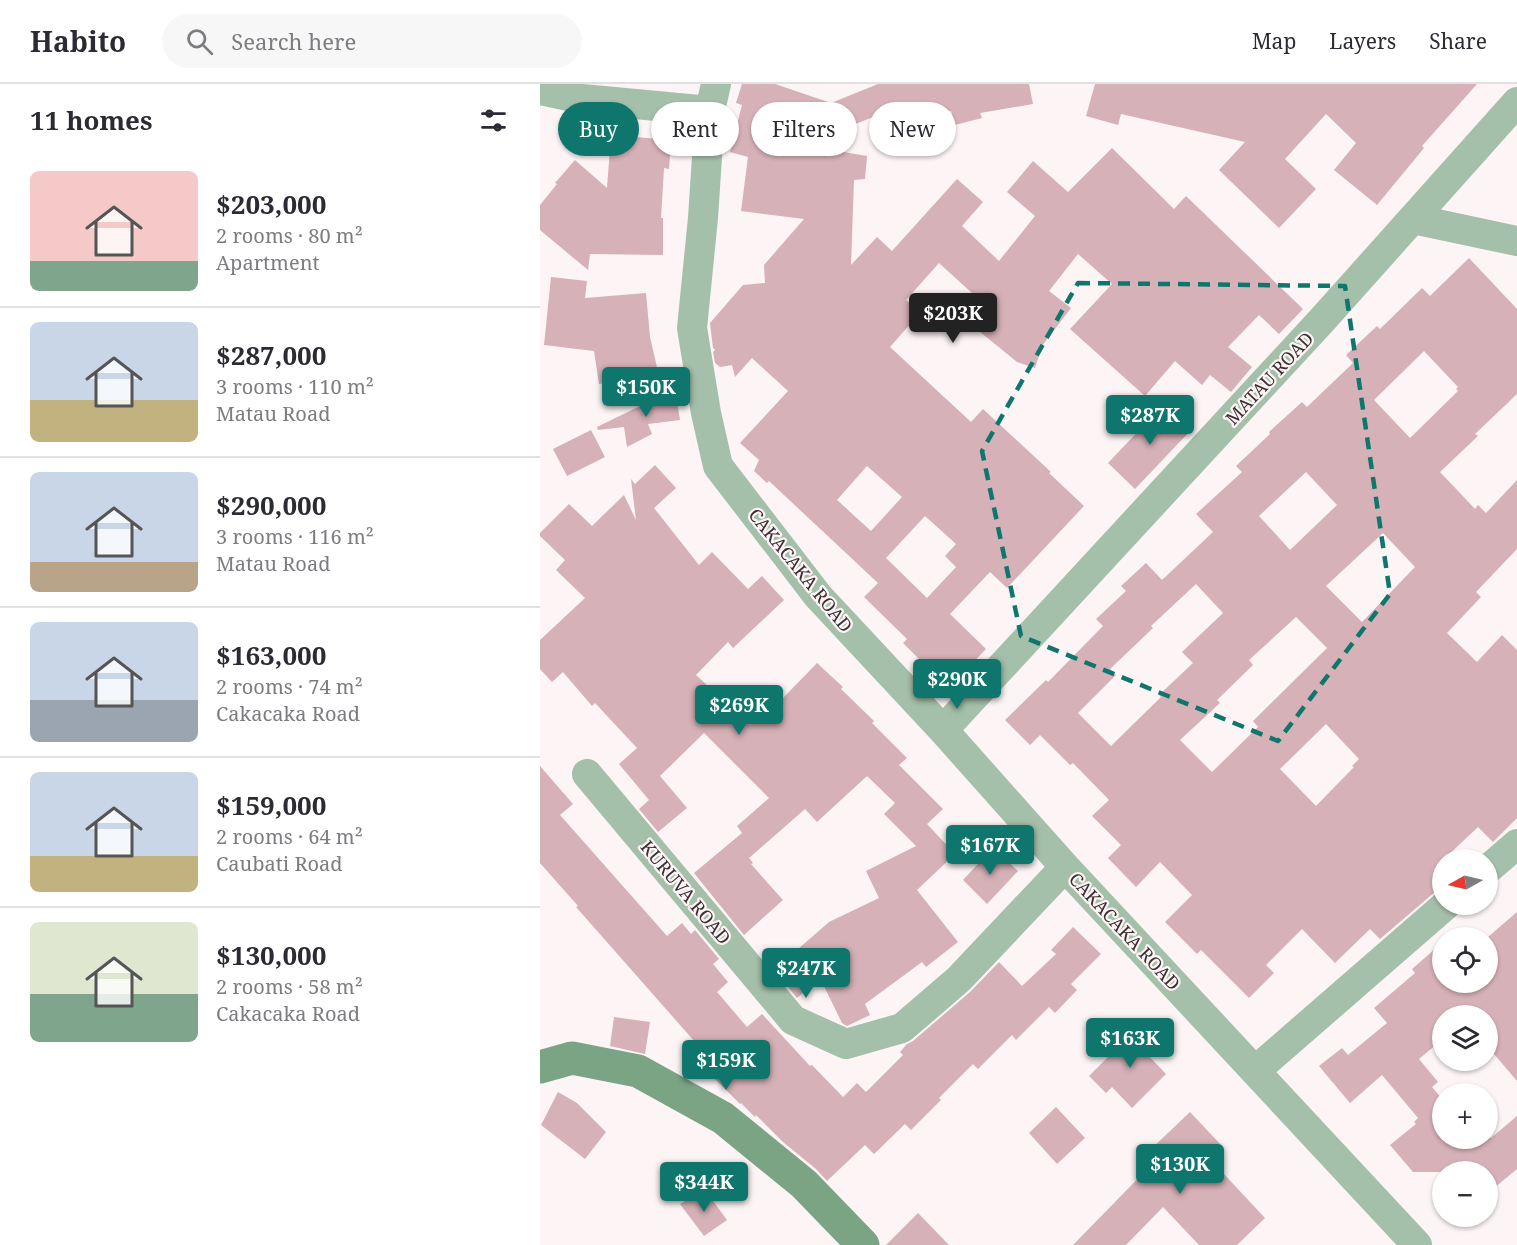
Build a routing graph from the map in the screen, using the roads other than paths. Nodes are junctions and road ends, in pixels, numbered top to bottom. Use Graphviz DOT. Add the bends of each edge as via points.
graph roads {
  1 [pos="540,90"];
  2 [pos="713,98"];
  3 [pos="1517,102"];
  4 [pos="1413,219"];
  5 [pos="1517,241"];
  6 [pos="943,730"];
  7 [pos="587,774"];
  8 [pos="1517,844"];
  9 [pos="1498,860"];
  10 [pos="1065,867"];
  11 [pos="1434,915"];
  12 [pos="540,1067"];
  13 [pos="1256,1070"];
  14 [pos="863,1245"];
  15 [pos="1417,1245"];
  1 -- 2 [label="street" via="582,99"];
  2 -- 6 [label="street, CAKACAKA ROAD" via="692,328 718,466 818,596"];
  3 -- 4 [label="street, MATAU ROAD"];
  4 -- 5 [label="street"];
  4 -- 6 [label="street, MATAU ROAD"];
  6 -- 10 [label="street, CAKACAKA ROAD"];
  7 -- 10 [label="street, KURUVA ROAD" via="793,1020 846,1044 902,1028 958,979"];
  8 -- 9 [label="street"];
  10 -- 13 [label="street, CAKACAKA ROAD"];
  11 -- 13 [label="street"];
  12 -- 14 [label="street" via="572,1058 638,1071 723,1118 804,1184"];
  13 -- 15 [label="street, CAKACAKA ROAD"];
}
